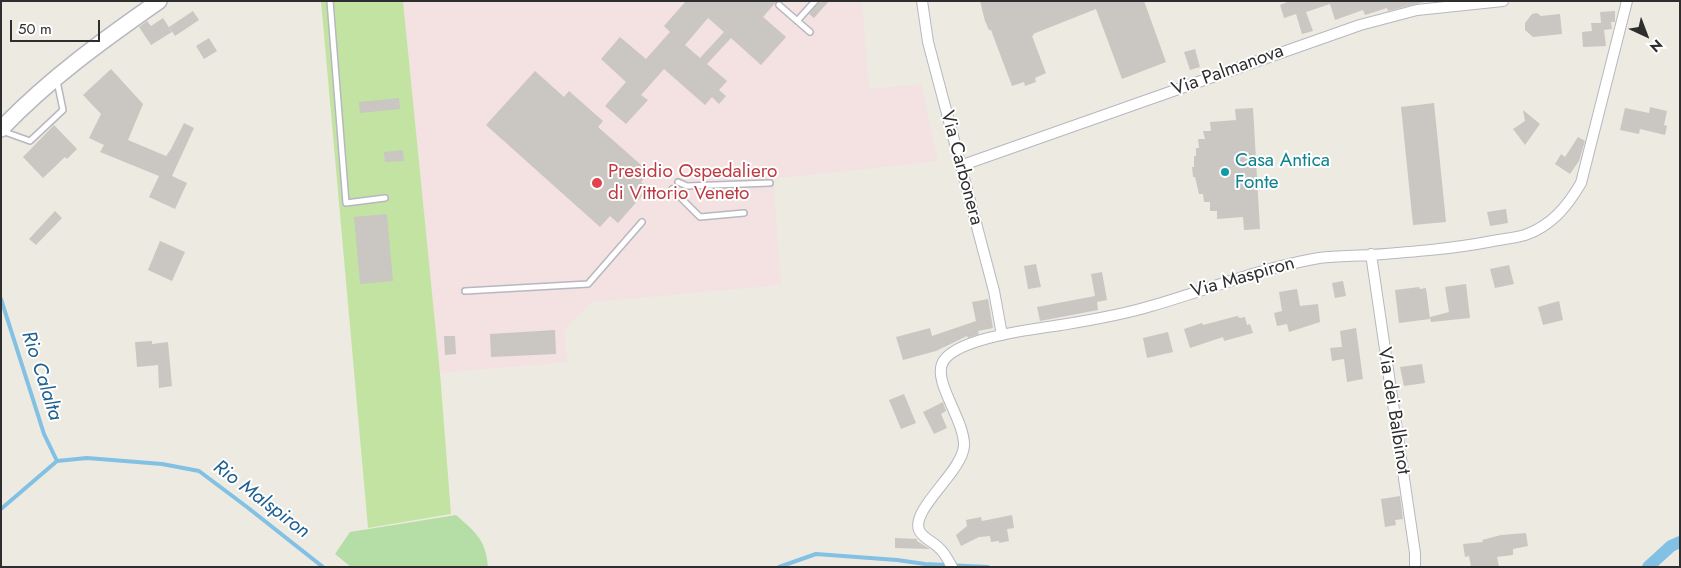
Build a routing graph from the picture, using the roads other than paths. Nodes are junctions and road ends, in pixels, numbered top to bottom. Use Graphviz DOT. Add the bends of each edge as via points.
graph roads {
  1 [pos="159,1"];
  2 [pos="330,1"];
  3 [pos="816,1"];
  4 [pos="922,1"];
  5 [pos="1503,1"];
  6 [pos="1627,1"];
  7 [pos="779,5"];
  8 [pos="797,21"];
  9 [pos="810,32"];
  10 [pos="56,77"];
  11 [pos="1,130"];
  12 [pos="960,166"];
  13 [pos="678,182"];
  14 [pos="770,183"];
  15 [pos="672,189"];
  16 [pos="385,198"];
  17 [pos="744,213"];
  18 [pos="642,222"];
  19 [pos="1371,254"];
  20 [pos="466,291"];
  21 [pos="1002,335"];
  22 [pos="952,567"];
  23 [pos="1415,567"];
  1 -- 10 [label="main road"];
  2 -- 16 [label="lane" via="346,203"];
  3 -- 8 [label="lane"];
  4 -- 12 [label="street, Via Carbonera" via="928,42"];
  5 -- 12 [label="street, Via Palmanova" via="1417,10 1360,24"];
  6 -- 19 [label="street, Via Maspiron" via="1581,183 1558,215 1542,228 1524,235 1463,247"];
  7 -- 8 [label="lane"];
  8 -- 9 [label="lane"];
  10 -- 11 [label="main road"];
  10 -- 11 [label="lane" via="63,110 30,140"];
  12 -- 21 [label="street, Via Carbonera" via="994,291"];
  13 -- 14 [label="lane" via="687,186"];
  15 -- 17 [label="lane" via="700,218"];
  18 -- 20 [label="lane" via="588,284"];
  19 -- 21 [label="street, Via Maspiron" via="1321,258 1275,267 1124,313"];
  19 -- 23 [label="street, Via dei Balbinot"];
  21 -- 22 [label="street, Via Maspiron" via="959,348 941,364 940,378 958,420 964,447 954,470 926,507 918,526"];
}
